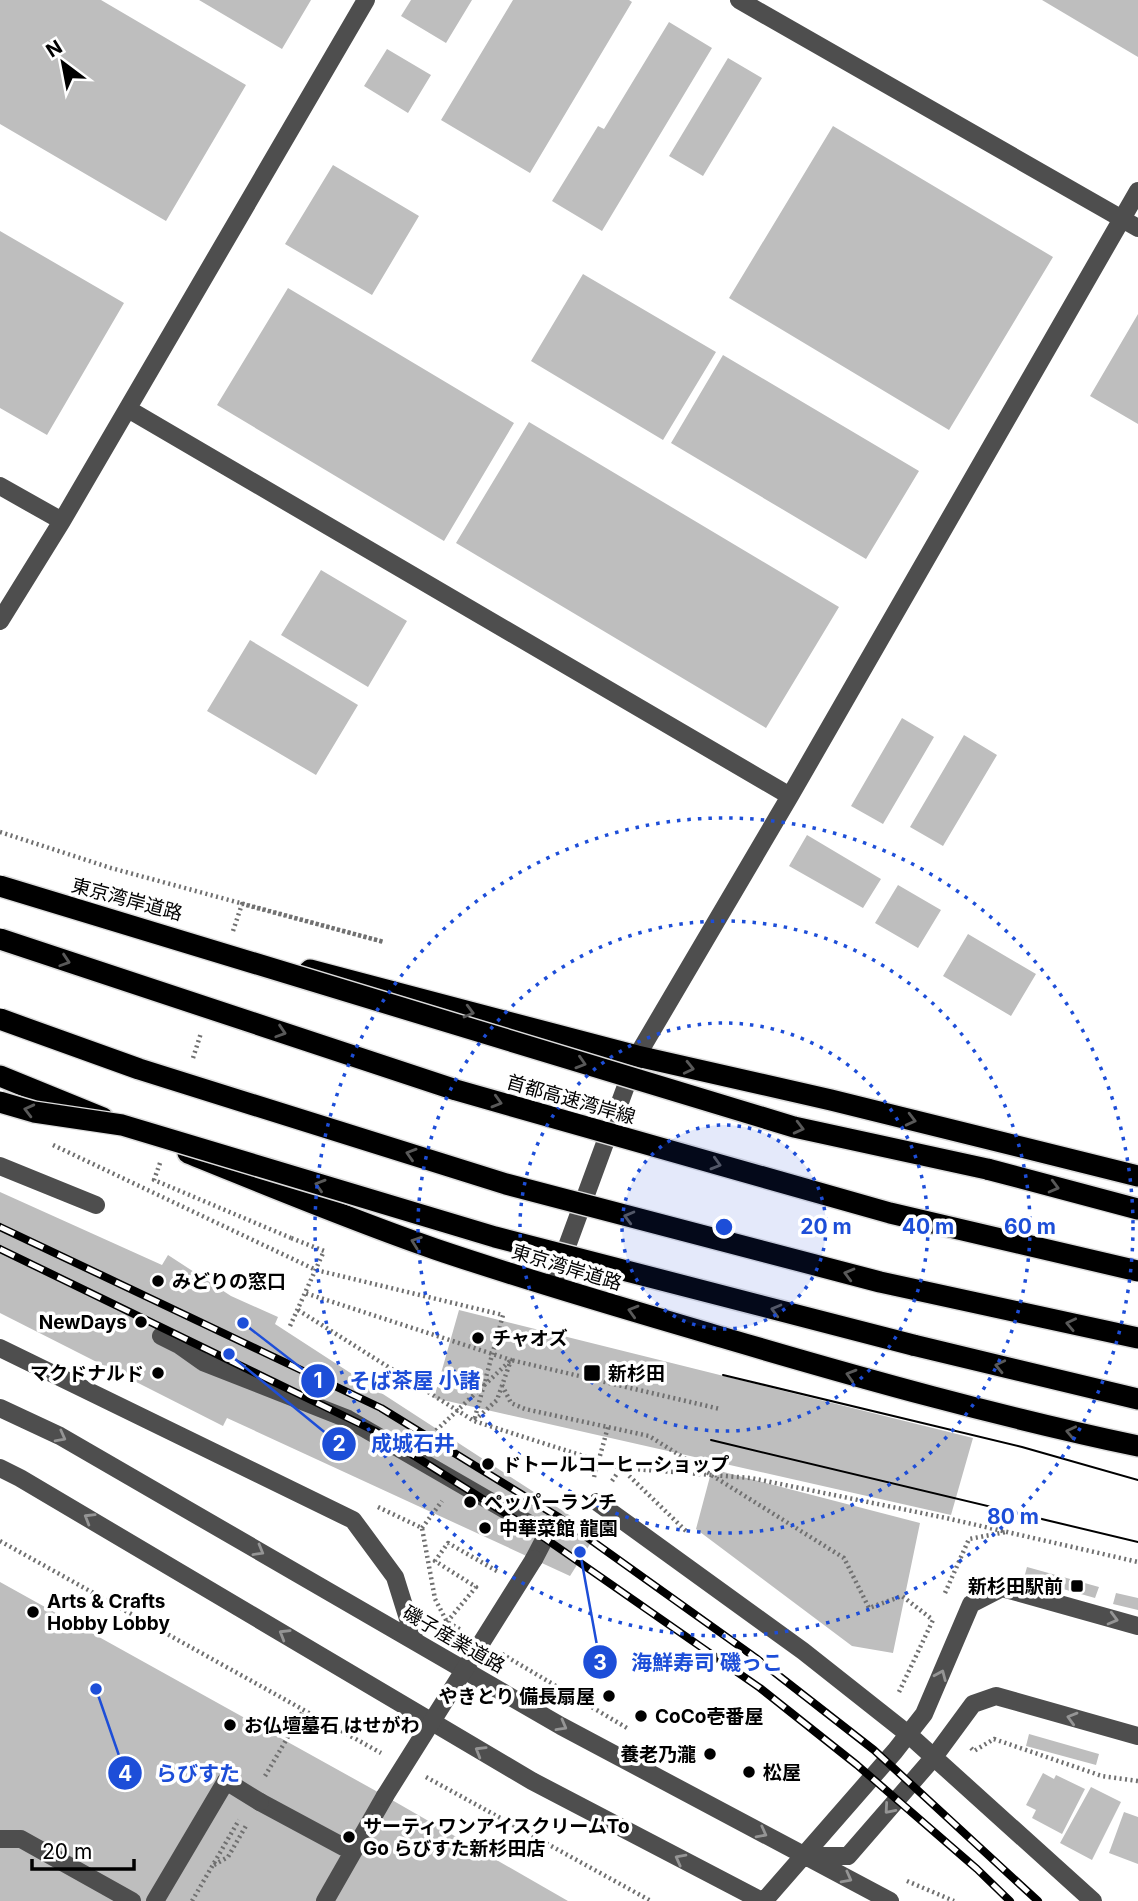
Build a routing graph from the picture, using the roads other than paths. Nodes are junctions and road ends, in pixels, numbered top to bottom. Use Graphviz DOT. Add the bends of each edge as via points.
graph roads {
  1 [pos="366,0"];
  2 [pos="739,0"];
  3 [pos="1138,191"];
  4 [pos="1130,223"];
  5 [pos="128,409"];
  6 [pos="0,485"];
  7 [pos="62,522"];
  8 [pos="0,621"];
  9 [pos="790,796"];
  10 [pos="0,887"];
  11 [pos="0,939"];
  12 [pos="0,1019"];
  13 [pos="637,1056"];
  14 [pos="0,1077"];
  15 [pos="0,1102"];
  16 [pos="115,1124"];
  17 [pos="0,1166"];
  18 [pos="1138,1176"];
  19 [pos="96,1205"];
  20 [pos="1138,1209"];
  21 [pos="1138,1271"];
  22 [pos="552,1287"];
  23 [pos="161,1336"];
  24 [pos="1138,1338"];
  25 [pos="0,1348"];
  26 [pos="1138,1399"];
  27 [pos="0,1408"];
  28 [pos="1138,1446"];
  29 [pos="0,1468"];
  30 [pos="597,1502"];
  31 [pos="1138,1626"];
  32 [pos="415,1641"];
  33 [pos="908,1734"];
  34 [pos="1138,1736"];
  35 [pos="934,1757"];
  36 [pos="0,1839"];
  37 [pos="353,1852"];
  38 [pos="805,1856"];
  39 [pos="132,1901"];
  40 [pos="155,1901"];
  41 [pos="325,1901"];
  42 [pos="763,1901"];
  43 [pos="890,1901"];
  44 [pos="1093,1901"];
  1 -- 5 [label="street"];
  2 -- 4 [label="street"];
  3 -- 4 [label="street"];
  4 -- 9 [label="street"];
  5 -- 7 [label="street"];
  5 -- 9 [label="street"];
  6 -- 7 [label="street"];
  7 -- 8 [label="street"];
  9 -- 13 [label="street"];
  10 -- 13 [label="highway, 東京湾岸道路, one-way"];
  10 -- 20 [label="highway, one-way, bridge" via="794,1127 988,1169"];
  11 -- 21 [label="highway, 首都高速湾岸線, one-way, bridge" via="456,1090 890,1213"];
  24 -- 12 [label="highway, one-way, bridge" via="880,1282 506,1184 139,1069"];
  13 -- 18 [label="highway, 東京湾岸道路, one-way"];
  13 -- 22 [label="street"];
  14 -- 16 [label="highway, bridge"];
  22 -- 14 [label="highway, 東京湾岸道路, one-way" via="298,1198"];
  16 -- 15 [label="highway, one-way, bridge"];
  26 -- 16 [label="highway, one-way, bridge" via="495,1237"];
  17 -- 19 [label="street"];
  28 -- 22 [label="highway, 東京湾岸道路, one-way" via="877,1383"];
  23 -- 37 [label="street, bridge" via="203,1362 348,1419 547,1534"];
  25 -- 32 [label="street" via="353,1520 395,1577"];
  27 -- 32 [label="street, 磯子産業道路, one-way" via="60,1436"];
  42 -- 29 [label="street, one-way" via="532,1782"];
  30 -- 33 [label="street" via="803,1651"];
  33 -- 31 [label="street, one-way" via="924,1714 971,1604 1003,1588"];
  32 -- 38 [label="street, 磯子産業道路, one-way" via="561,1726"];
  33 -- 35 [label="street"];
  33 -- 38 [label="street"];
  34 -- 35 [label="street, one-way" via="996,1696 973,1704"];
  35 -- 38 [label="street, one-way" via="848,1856"];
  35 -- 44 [label="street"];
  36 -- 39 [label="street" via="21,1839"];
  37 -- 40 [label="street, bridge" via="226,1781"];
  37 -- 41 [label="street"];
  38 -- 42 [label="street"];
  38 -- 43 [label="street, 磯子産業道路, one-way"];
}
